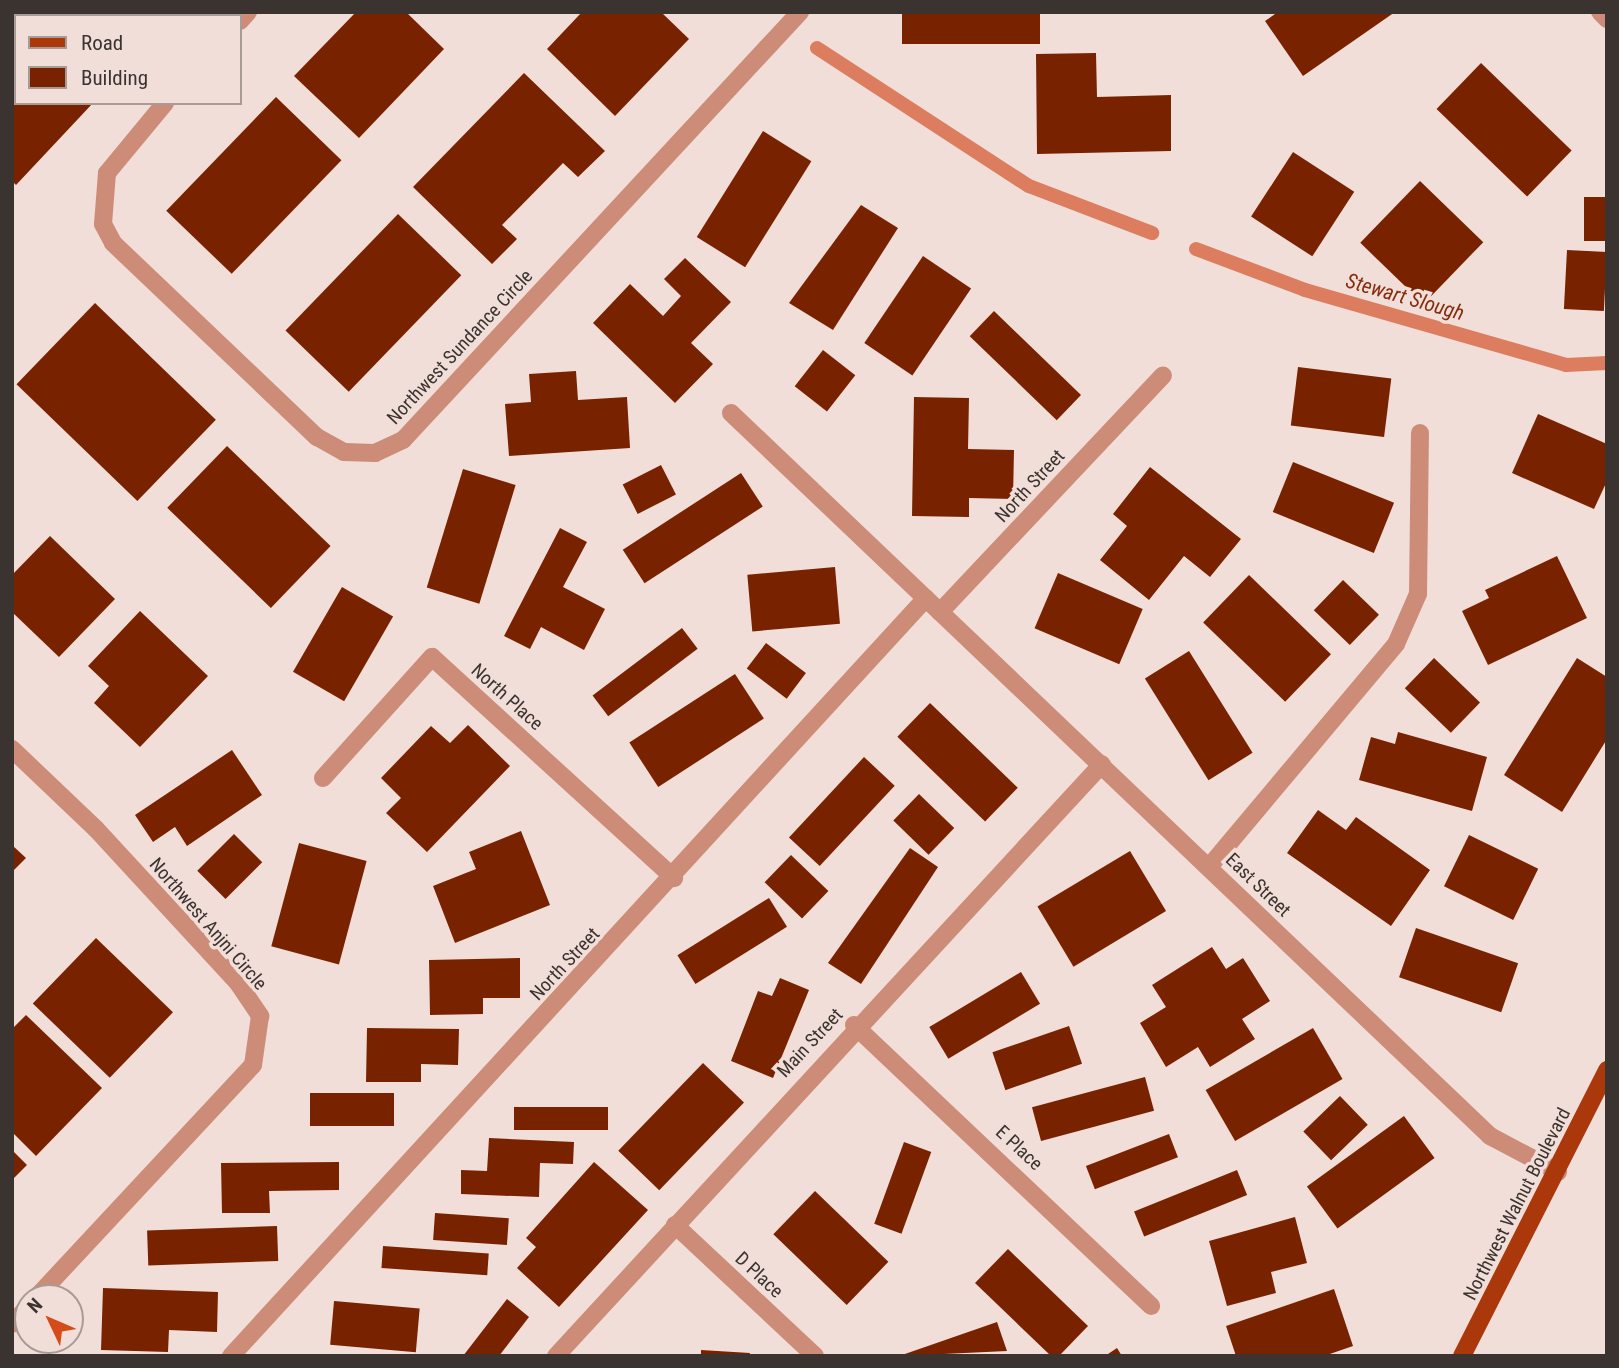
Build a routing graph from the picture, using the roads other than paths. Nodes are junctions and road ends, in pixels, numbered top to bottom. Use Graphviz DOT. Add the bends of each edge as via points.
graph roads {
  1 [pos="800,12"];
  2 [pos="1600,12"];
  3 [pos="1607,19"];
  4 [pos="163,105"];
  5 [pos="1163,375"];
  6 [pos="731,413"];
  7 [pos="1420,433"];
  8 [pos="926,598"];
  9 [pos="940,612"];
  10 [pos="12,749"];
  11 [pos="1102,764"];
  12 [pos="323,778"];
  13 [pos="1209,867"];
  14 [pos="674,878"];
  15 [pos="854,1026"];
  16 [pos="1607,1070"];
  17 [pos="1558,1172"];
  18 [pos="675,1226"];
  19 [pos="49,1284"];
  20 [pos="1151,1306"];
  21 [pos="231,1356"];
  22 [pos="555,1356"];
  23 [pos="815,1356"];
  24 [pos="1462,1356"];
  1 -- 4 [label="street, Northwest Sundance Circle" via="403,440 375,453 344,452 317,437 113,243 103,224 107,173"];
  2 -- 3 [label="street"];
  5 -- 9 [label="street, North Street"];
  6 -- 8 [label="street"];
  7 -- 13 [label="street" via="1418,594 1396,644"];
  8 -- 9 [label="street"];
  8 -- 14 [label="street, North Street" via="732,805"];
  9 -- 11 [label="street, East Street"];
  10 -- 19 [label="street, Northwest Anjni Circle" via="96,829 238,983 260,1016 253,1065"];
  11 -- 13 [label="street, East Street"];
  11 -- 15 [label="street, Main Street"];
  12 -- 14 [label="street, North Place" via="432,657"];
  13 -- 17 [label="street, East Street" via="1490,1136"];
  14 -- 21 [label="street, North Street"];
  15 -- 18 [label="street, Main Street"];
  15 -- 20 [label="street, E Place"];
  16 -- 17 [label="main road, Northwest Walnut Boulevard"];
  17 -- 24 [label="main road, Northwest Walnut Boulevard"];
  18 -- 22 [label="street, Main Street"];
  18 -- 23 [label="street, D Place"];
}
